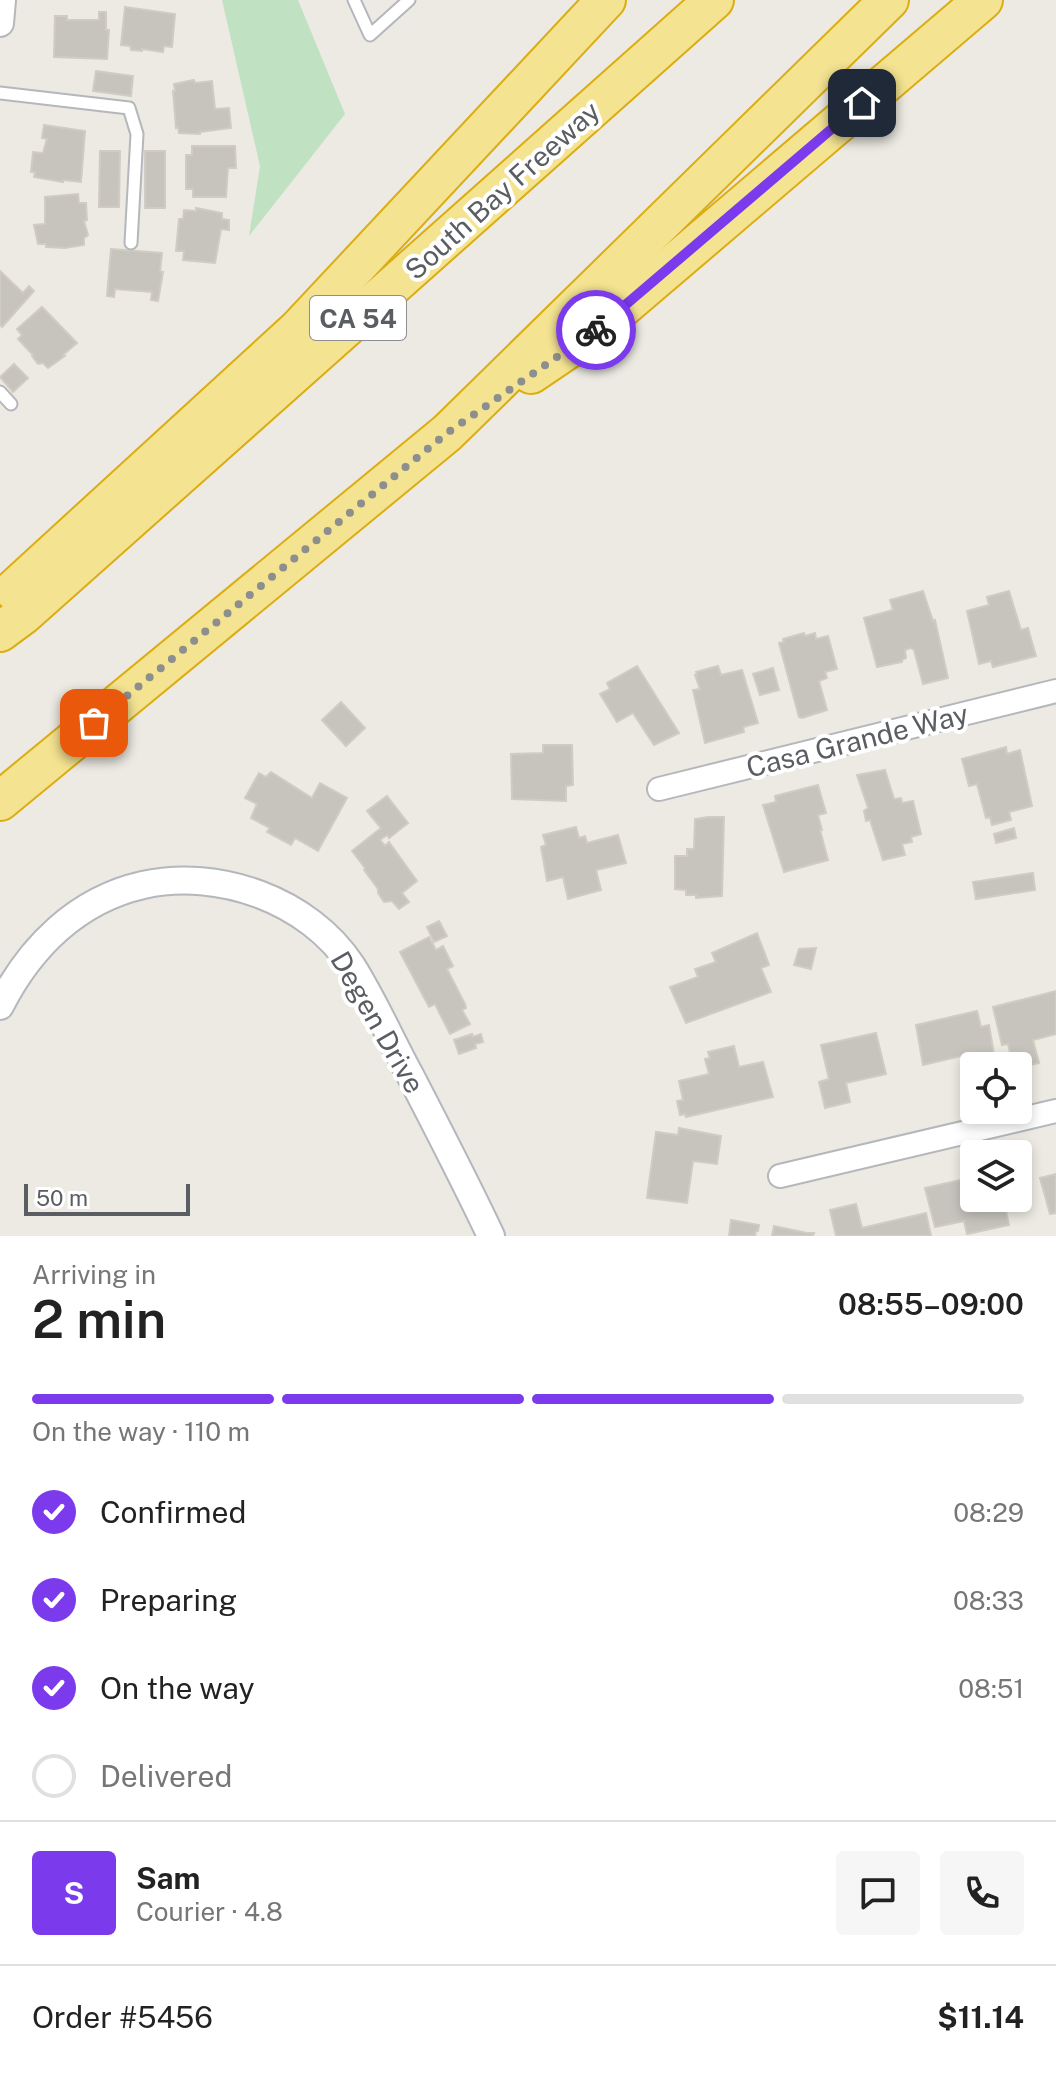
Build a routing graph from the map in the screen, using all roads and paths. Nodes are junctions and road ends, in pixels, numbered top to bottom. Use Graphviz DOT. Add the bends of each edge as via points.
graph roads {
  1 [pos="2,0"];
  2 [pos="354,0"];
  3 [pos="409,0"];
  4 [pos="606,0"];
  5 [pos="714,0"];
  6 [pos="889,0"];
  7 [pos="983,0"];
  8 [pos="0,23"];
  9 [pos="0,93"];
  10 [pos="131,243"];
  11 [pos="0,392"];
  12 [pos="11,404"];
  13 [pos="447,433"];
  14 [pos="0,602"];
  15 [pos="0,632"];
  16 [pos="1056,691"];
  17 [pos="659,789"];
  18 [pos="0,801"];
  19 [pos="0,1006"];
  20 [pos="1056,1111"];
  21 [pos="780,1176"];
  22 [pos="491,1236"];
  1 -- 8 [label="street"];
  2 -- 3 [label="lane" via="370,35"];
  4 -- 14 [label="highway" via="298,329"];
  5 -- 15 [label="highway, South Bay Freeway / CA 54"];
  6 -- 13 [label="highway"];
  7 -- 13 [label="highway" via="596,330"];
  9 -- 10 [label="lane" via="129,108 137,134"];
  11 -- 12 [label="lane"];
  13 -- 18 [label="highway"];
  16 -- 17 [label="street, Casa Grande Way"];
  19 -- 22 [label="street, Degen Drive" via="47,937 105,897 152,883 201,881 274,900 317,928 351,965"];
  20 -- 21 [label="street"];
}
